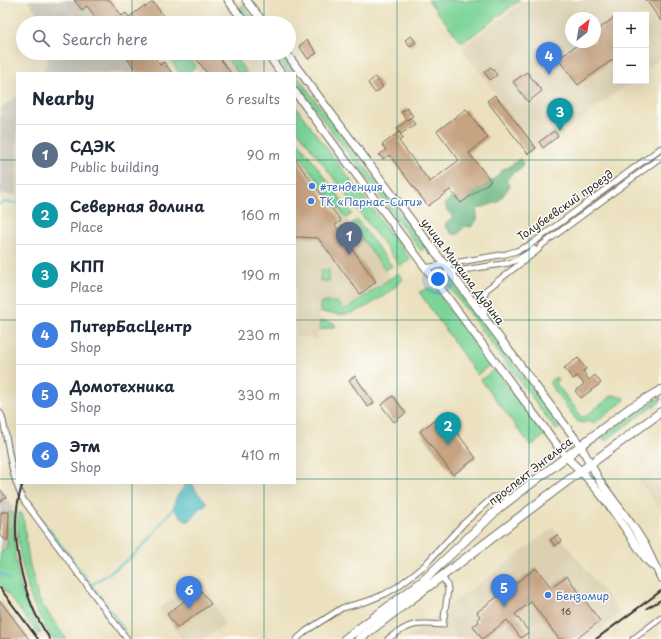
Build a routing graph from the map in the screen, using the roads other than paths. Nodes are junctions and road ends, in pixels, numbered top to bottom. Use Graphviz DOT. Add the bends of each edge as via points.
graph roads {
  1 [pos="228,0"];
  2 [pos="246,0"];
  3 [pos="240,16"];
  4 [pos="259,16"];
  5 [pos="272,60"];
  6 [pos="291,60"];
  7 [pos="280,72"];
  8 [pos="296,93"];
  9 [pos="661,148"];
  10 [pos="661,157"];
  11 [pos="542,245"];
  12 [pos="444,264"];
  13 [pos="425,268"];
  14 [pos="450,272"];
  15 [pos="432,278"];
  16 [pos="485,319"];
  17 [pos="661,390"];
  18 [pos="661,412"];
  19 [pos="0,413"];
  20 [pos="580,445"];
  21 [pos="566,457"];
  22 [pos="590,465"];
  23 [pos="582,471"];
  24 [pos="16,483"];
  25 [pos="16,484"];
  26 [pos="511,499"];
  27 [pos="655,568"];
  28 [pos="442,576"];
  29 [pos="661,578"];
  30 [pos="425,584"];
  31 [pos="661,618"];
  32 [pos="126,639"];
  33 [pos="297,639"];
  34 [pos="346,639"];
  35 [pos="359,639"];
  36 [pos="388,639"];
  37 [pos="633,639"];
  1 -- 3 [label="street"];
  2 -- 4 [label="street"];
  5 -- 7 [label="street"];
  6 -- 12 [label="street, улица Михаила Дудина"];
  8 -- 13 [label="street"];
  9 -- 12 [label="street, Толубеевский проезд" via="530,245 506,254"];
  10 -- 11 [label="street, Толубеевский проезд"];
  11 -- 14 [label="street, Толубеевский проезд" via="508,263"];
  11 -- 16 [label="street, Толубеевский проезд" via="486,290 483,299"];
  12 -- 13 [label="street, Толубеевский проезд"];
  12 -- 14 [label="street, улица Михаила Дудина"];
  13 -- 15 [label="street"];
  14 -- 15 [label="street, Толубеевский проезд"];
  14 -- 16 [label="street, улица Михаила Дудина"];
  15 -- 21 [label="street"];
  16 -- 20 [label="street, улица Михаила Дудина"];
  17 -- 20 [label="main road, проспект Энгельса" via="630,408"];
  18 -- 22 [label="main road"];
  19 -- 24 [label="street"];
  20 -- 21 [label="main road, проспект Энгельса"];
  20 -- 22 [label="street, улица Михаила Дудина"];
  21 -- 23 [label="street"];
  21 -- 26 [label="main road, проспект Энгельса"];
  22 -- 23 [label="main road"];
  22 -- 27 [label="street, улица Михаила Дудина" via="645,545"];
  23 -- 27 [label="street"];
  23 -- 28 [label="main road"];
  25 -- 32 [label="street" via="24,501"];
  26 -- 30 [label="main road, проспект Энгельса" via="499,508"];
  26 -- 33 [label="street" via="504,496 493,497 463,524 430,561 397,587 368,601 342,608"];
  27 -- 29 [label="street"];
  28 -- 30 [label="main road"];
  28 -- 36 [label="street" via="448,590 444,625 411,625"];
  30 -- 34 [label="main road"];
  30 -- 35 [label="main road"];
  31 -- 37 [label="street"];
}
